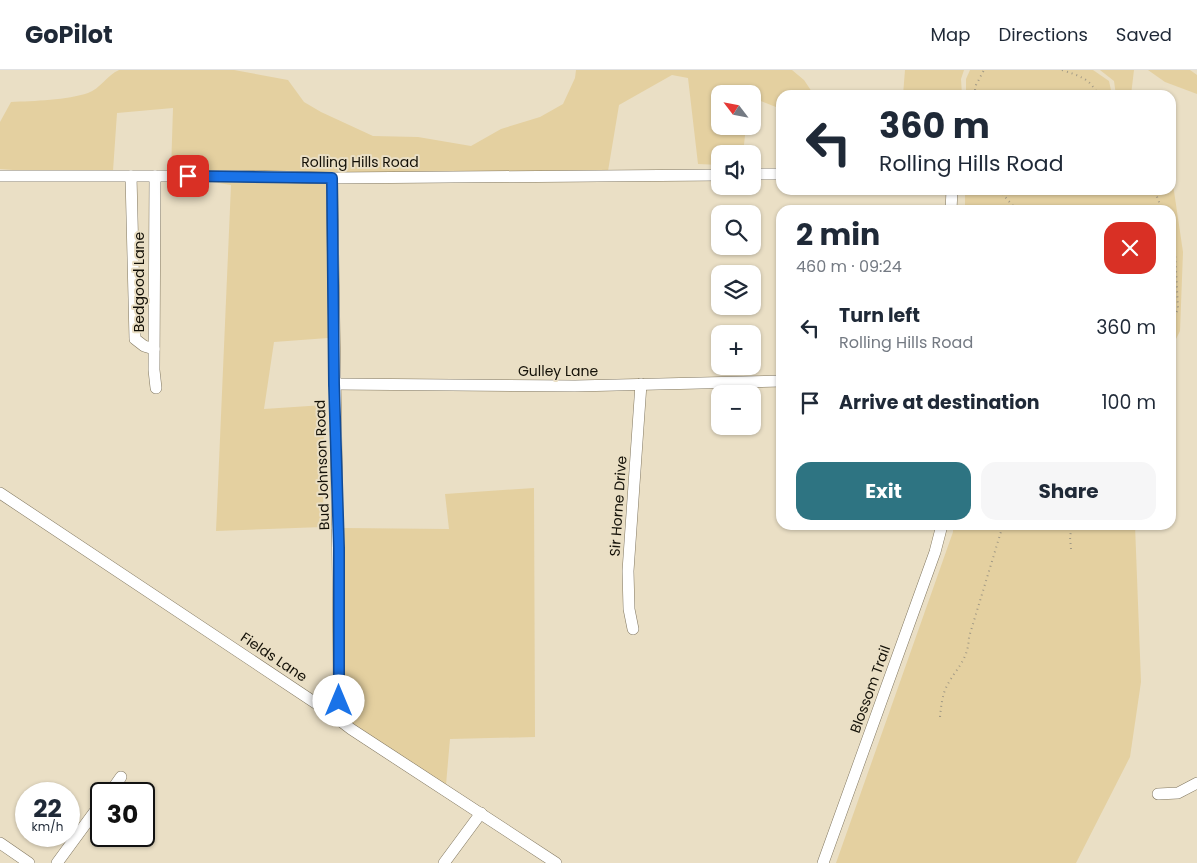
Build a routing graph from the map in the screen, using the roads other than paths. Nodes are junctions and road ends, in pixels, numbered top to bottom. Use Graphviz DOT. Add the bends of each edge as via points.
graph roads {
  1 [pos="761,174"];
  2 [pos="776,174"];
  3 [pos="711,175"];
  4 [pos="0,176"];
  5 [pos="131,176"];
  6 [pos="155,176"];
  7 [pos="332,178"];
  8 [pos="154,349"];
  9 [pos="776,381"];
  10 [pos="334,384"];
  11 [pos="641,384"];
  12 [pos="156,388"];
  13 [pos="0,493"];
  14 [pos="941,530"];
  15 [pos="633,629"];
  16 [pos="339,720"];
  17 [pos="121,777"];
  18 [pos="117,782"];
  19 [pos="1197,783"];
  20 [pos="1158,794"];
  21 [pos="481,813"];
  22 [pos="90,817"];
  23 [pos="0,843"];
  24 [pos="29,863"];
  25 [pos="57,863"];
  26 [pos="444,863"];
  27 [pos="556,863"];
  28 [pos="822,863"];
  1 -- 2 [label="street"];
  3 -- 7 [label="street, Rolling Hills Road"];
  4 -- 5 [label="street, Rolling Hills Road"];
  5 -- 6 [label="street, Rolling Hills Road"];
  5 -- 8 [label="street" via="135,339"];
  6 -- 7 [label="street, Rolling Hills Road"];
  6 -- 8 [label="street, Bedgood Lane"];
  7 -- 10 [label="street, Bud Johnson Road"];
  8 -- 12 [label="street, Bedgood Lane"];
  9 -- 11 [label="street, Gulley Lane"];
  10 -- 11 [label="street, Gulley Lane"];
  10 -- 16 [label="street, Bud Johnson Road" via="339,539"];
  11 -- 15 [label="street, Sir Horne Drive" via="628,571"];
  13 -- 16 [label="street, Fields Lane"];
  14 -- 28 [label="street, Blossom Trail"];
  16 -- 21 [label="street, Fields Lane"];
  17 -- 18 [label="street"];
  19 -- 20 [label="street" via="1178,793"];
  21 -- 26 [label="street"];
  21 -- 27 [label="street, Fields Lane"];
  22 -- 25 [label="street"];
  23 -- 24 [label="street"];
}
